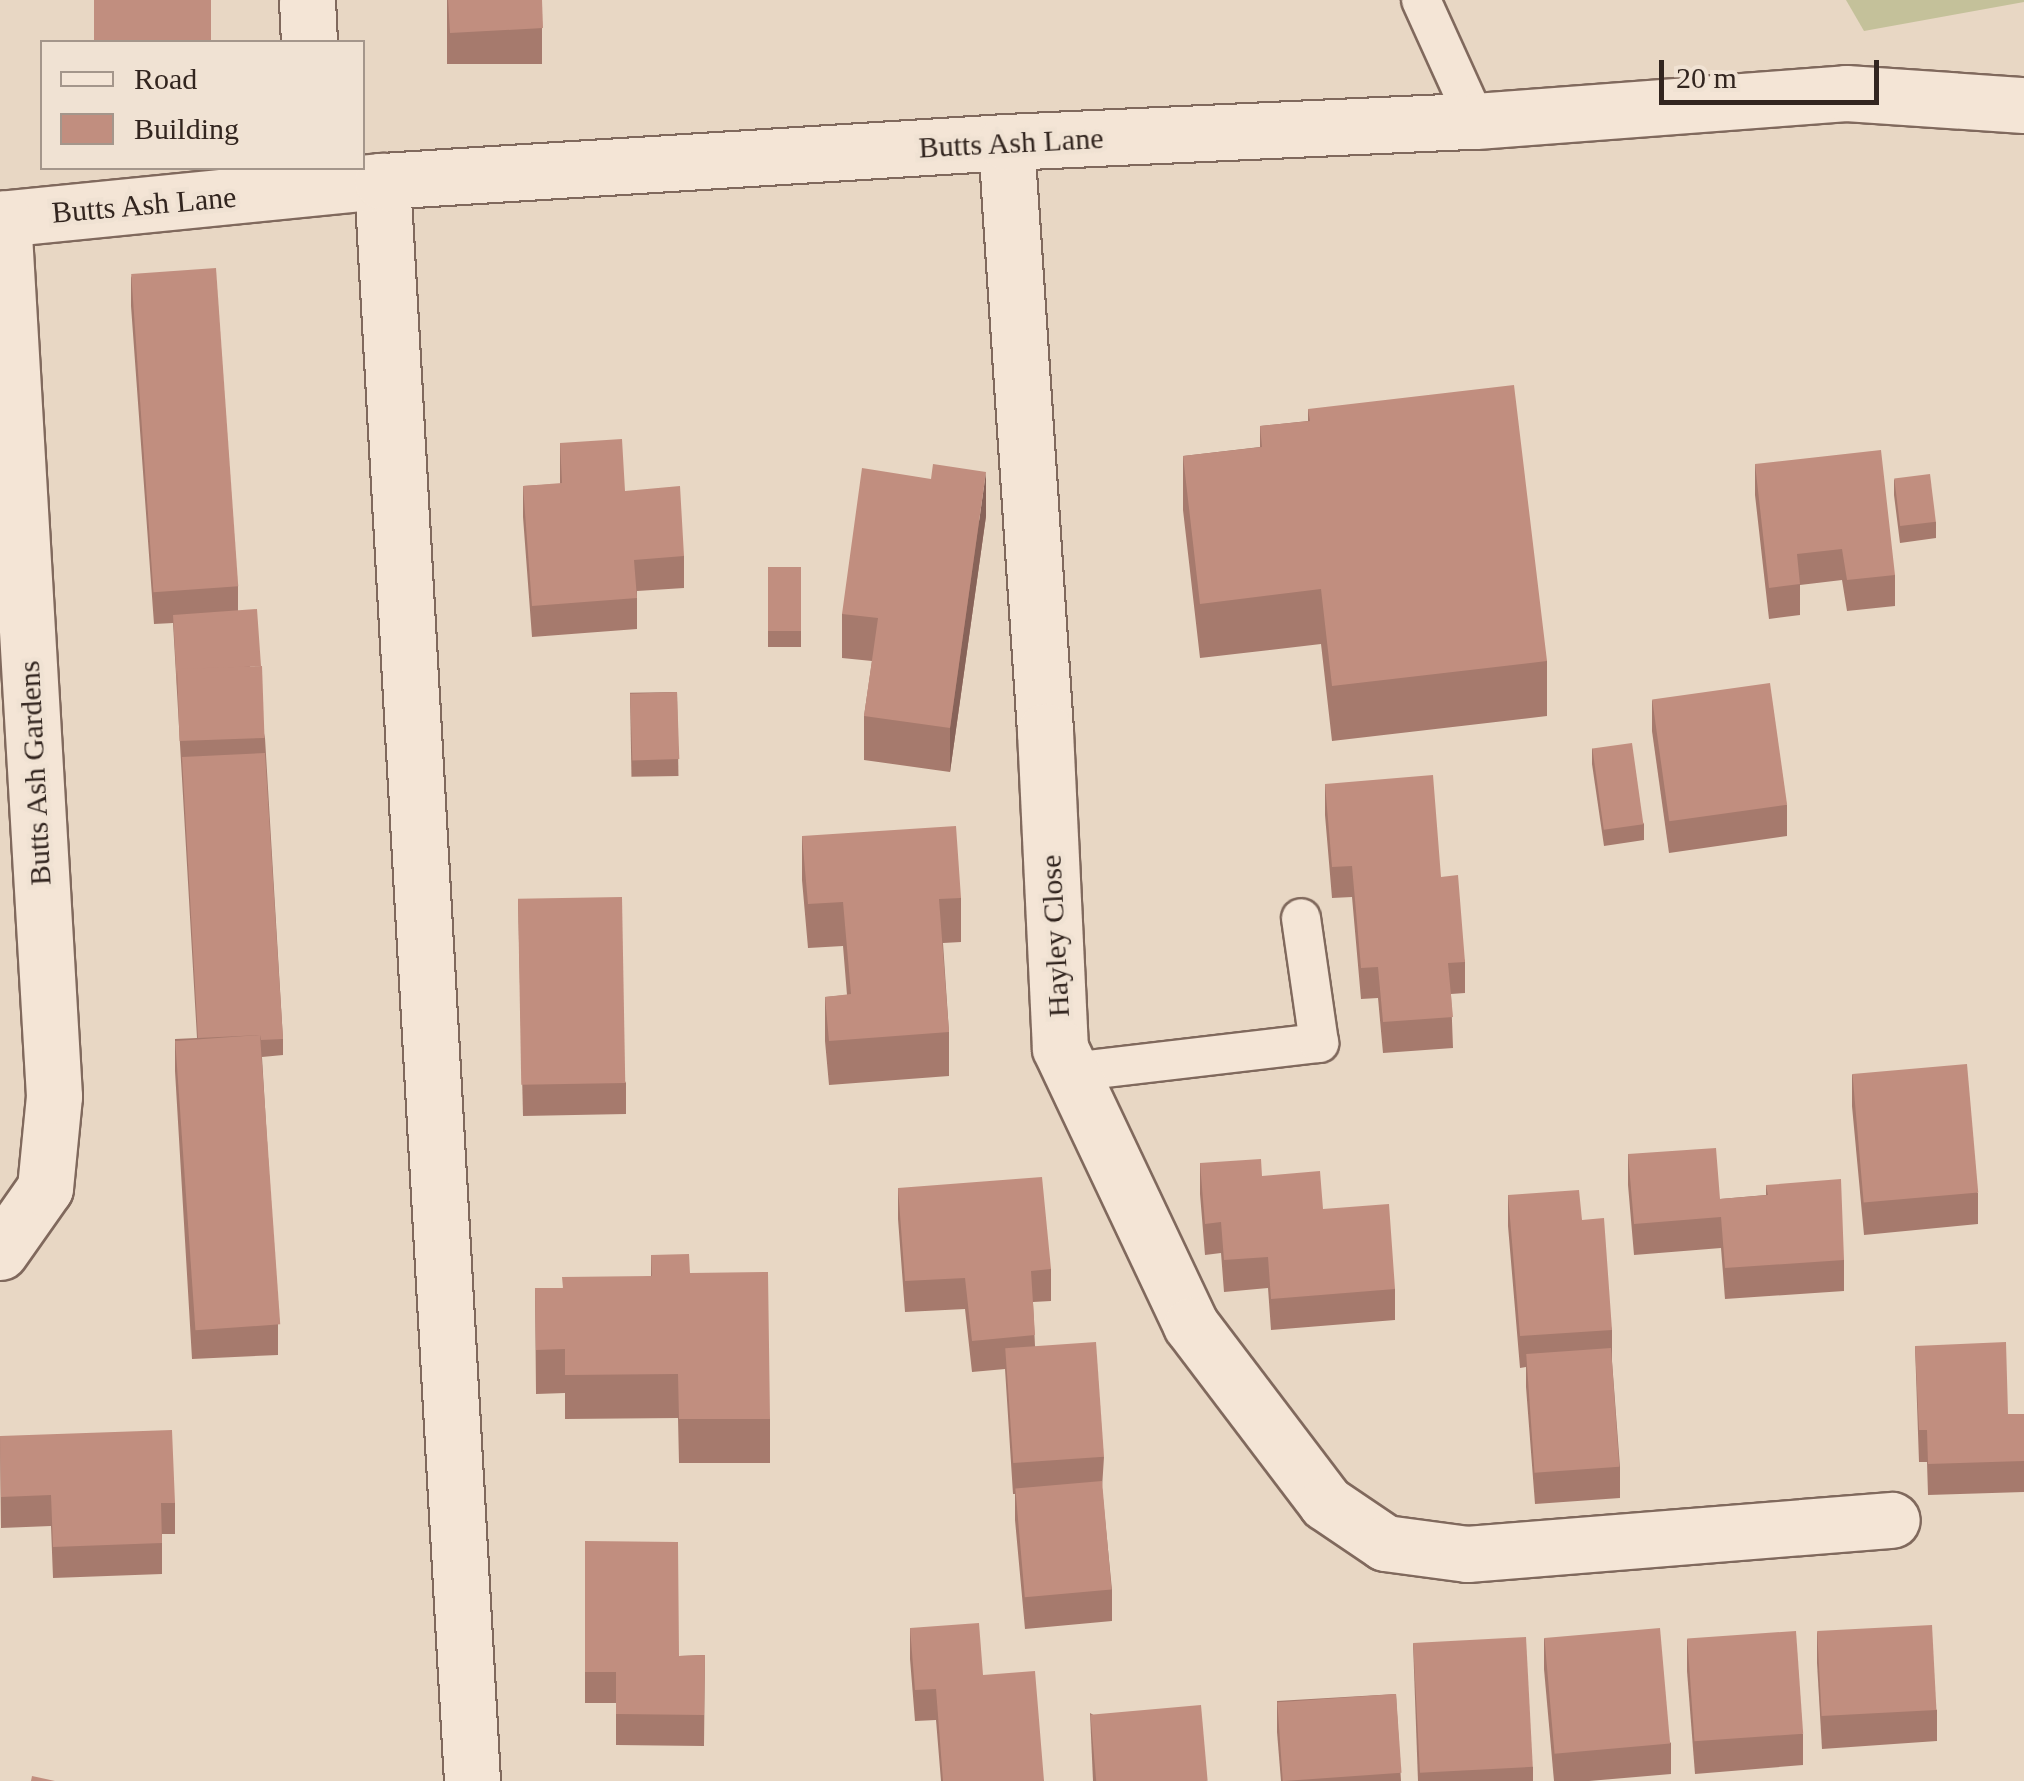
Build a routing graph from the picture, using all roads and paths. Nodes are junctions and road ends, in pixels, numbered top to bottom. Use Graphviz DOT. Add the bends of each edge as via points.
graph roads {
  1 [pos="307,0"];
  2 [pos="1421,0"];
  3 [pos="309,40"];
  4 [pos="2024,105"];
  5 [pos="1476,122"];
  6 [pos="1006,142"];
  7 [pos="316,178"];
  8 [pos="382,181"];
  9 [pos="1,219"];
  10 [pos="1301,918"];
  11 [pos="1072,1072"];
  12 [pos="0,1252"];
  13 [pos="1892,1520"];
  14 [pos="472,1781"];
  1 -- 3 [label="street"];
  2 -- 5 [label="lane"];
  4 -- 5 [label="street, Butts Ash Lane" via="1846,93"];
  5 -- 6 [label="street, Butts Ash Lane"];
  6 -- 8 [label="street, Butts Ash Lane"];
  6 -- 11 [label="street, Hayley Close" via="1060,1048"];
  7 -- 8 [label="street, Butts Ash Lane"];
  7 -- 9 [label="street, Butts Ash Lane"];
  8 -- 14 [label="street"];
  9 -- 12 [label="street, Butts Ash Gardens" via="54,1096 45,1188"];
  10 -- 11 [label="lane" via="1319,1043"];
  11 -- 13 [label="street, Hayley Close" via="1191,1326 1326,1503 1385,1542 1467,1554"];
}
